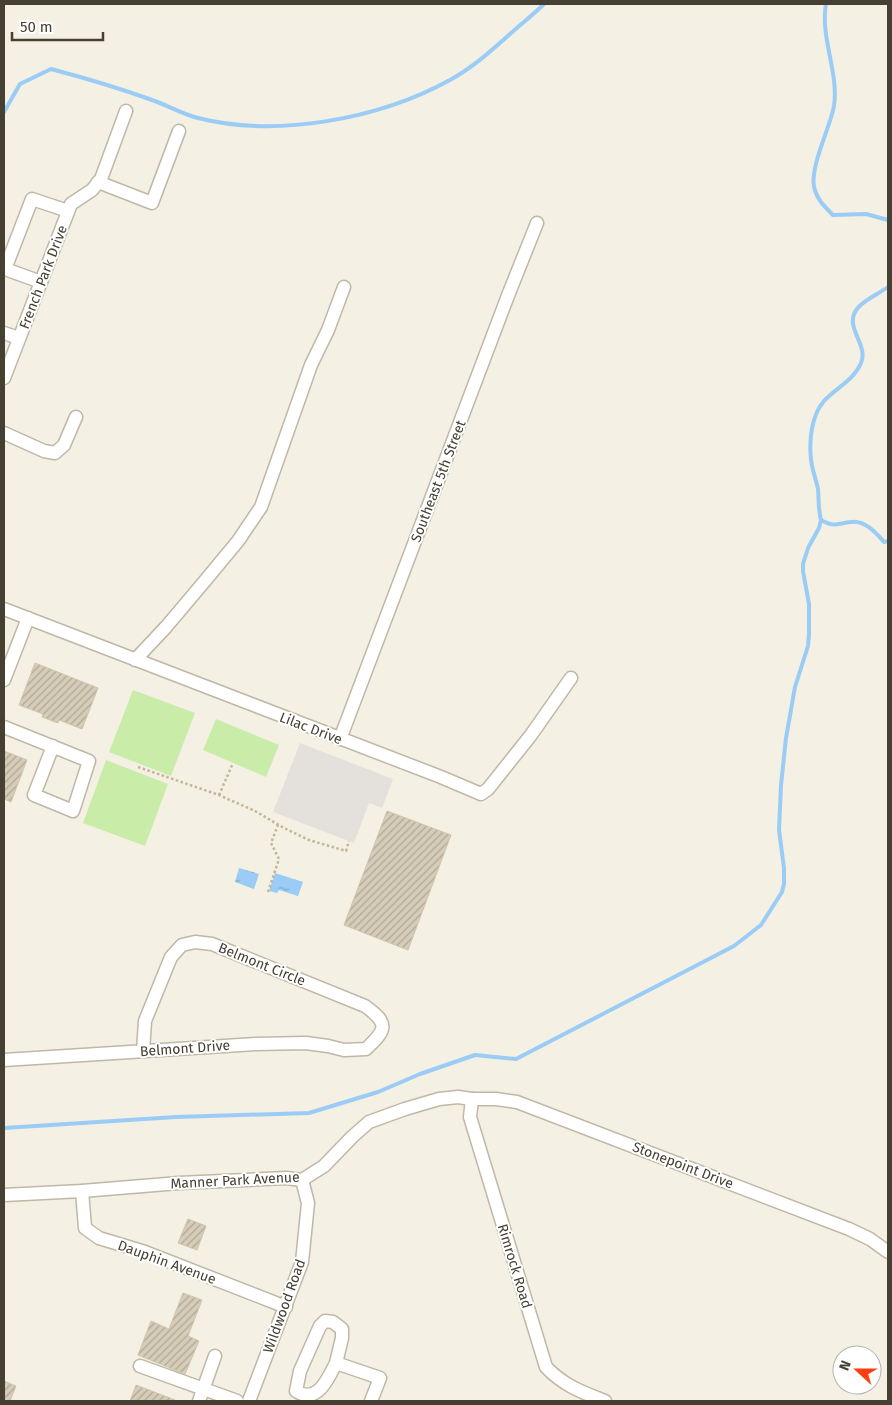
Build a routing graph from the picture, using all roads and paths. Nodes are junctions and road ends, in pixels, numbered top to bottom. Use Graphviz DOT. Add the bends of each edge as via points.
graph roads {
  1 [pos="126,111"];
  2 [pos="179,131"];
  3 [pos="98,182"];
  4 [pos="70,208"];
  5 [pos="537,223"];
  6 [pos="41,282"];
  7 [pos="344,287"];
  8 [pos="4,333"];
  9 [pos="19,338"];
  10 [pos="4,378"];
  11 [pos="76,416"];
  12 [pos="4,433"];
  13 [pos="4,609"];
  14 [pos="28,618"];
  15 [pos="8,654"];
  16 [pos="135,660"];
  17 [pos="571,678"];
  18 [pos="4,680"];
  19 [pos="4,727"];
  20 [pos="340,739"];
  21 [pos="53,746"];
  22 [pos="233,763"];
  23 [pos="138,767"];
  24 [pos="219,795"];
  25 [pos="278,825"];
  26 [pos="349,841"];
  27 [pos="268,892"];
  28 [pos="366,1049"];
  29 [pos="143,1051"];
  30 [pos="4,1060"];
  31 [pos="472,1099"];
  32 [pos="302,1180"];
  33 [pos="82,1191"];
  34 [pos="4,1195"];
  35 [pos="888,1252"];
  36 [pos="286,1307"];
  37 [pos="216,1356"];
  38 [pos="336,1363"];
  39 [pos="140,1366"];
  40 [pos="204,1388"];
  41 [pos="199,1401"];
  42 [pos="237,1401"];
  43 [pos="249,1401"];
  44 [pos="371,1401"];
  45 [pos="605,1401"];
  1 -- 3 [label="street"];
  2 -- 3 [label="street" via="152,203"];
  3 -- 4 [label="street"];
  4 -- 6 [label="street, French Park Drive"];
  4 -- 6 [label="street" via="32,198 5,269"];
  5 -- 20 [label="street, Southeast 5th Street"];
  6 -- 9 [label="street, French Park Drive"];
  7 -- 16 [label="street" via="311,365 261,507 238,541"];
  8 -- 9 [label="street"];
  9 -- 10 [label="street, French Park Drive"];
  11 -- 12 [label="street" via="64,445 55,453"];
  13 -- 14 [label="street, Lilac Drive"];
  14 -- 15 [label="street"];
  14 -- 16 [label="street, Lilac Drive"];
  15 -- 18 [label="street"];
  16 -- 20 [label="street, Lilac Drive"];
  17 -- 20 [label="street, Lilac Drive" via="531,735 481,794"];
  19 -- 21 [label="street"];
  21 -- 21 [label="street" via="89,761 72,811 34,795"];
  22 -- 24 [label="path"];
  23 -- 24 [label="path"];
  24 -- 25 [label="path"];
  25 -- 26 [label="path" via="309,840 346,851"];
  25 -- 27 [label="path" via="271,843 279,859"];
  28 -- 29 [label="street, Belmont Drive" via="344,1050 306,1043"];
  28 -- 29 [label="street, Belmont Circle" via="380,1036 382,1024 378,1015 366,1006 212,944 195,942 182,944 171,957 145,1022"];
  29 -- 30 [label="street, Belmont Drive"];
  31 -- 32 [label="street, Manner Park Avenue" via="439,1099 370,1122 324,1166"];
  31 -- 35 [label="street, Stonepoint Drive" via="496,1098 517,1102 850,1229"];
  31 -- 45 [label="street, Rimrock Road" via="470,1117 546,1366 577,1391"];
  32 -- 33 [label="street, Manner Park Avenue" via="179,1182"];
  32 -- 36 [label="street, Wildwood Road" via="308,1204 305,1242 302,1262"];
  33 -- 34 [label="street, Manner Park Avenue"];
  33 -- 36 [label="street, Dauphin Avenue" via="85,1228 99,1238 145,1252"];
  36 -- 43 [label="street, Wildwood Road"];
  37 -- 40 [label="street"];
  38 -- 38 [label="street" via="313,1399 301,1397 296,1391 300,1371 325,1321 333,1322 342,1329"];
  38 -- 44 [label="street" via="380,1378"];
  39 -- 40 [label="street"];
  40 -- 41 [label="street"];
  40 -- 42 [label="street"];
}
